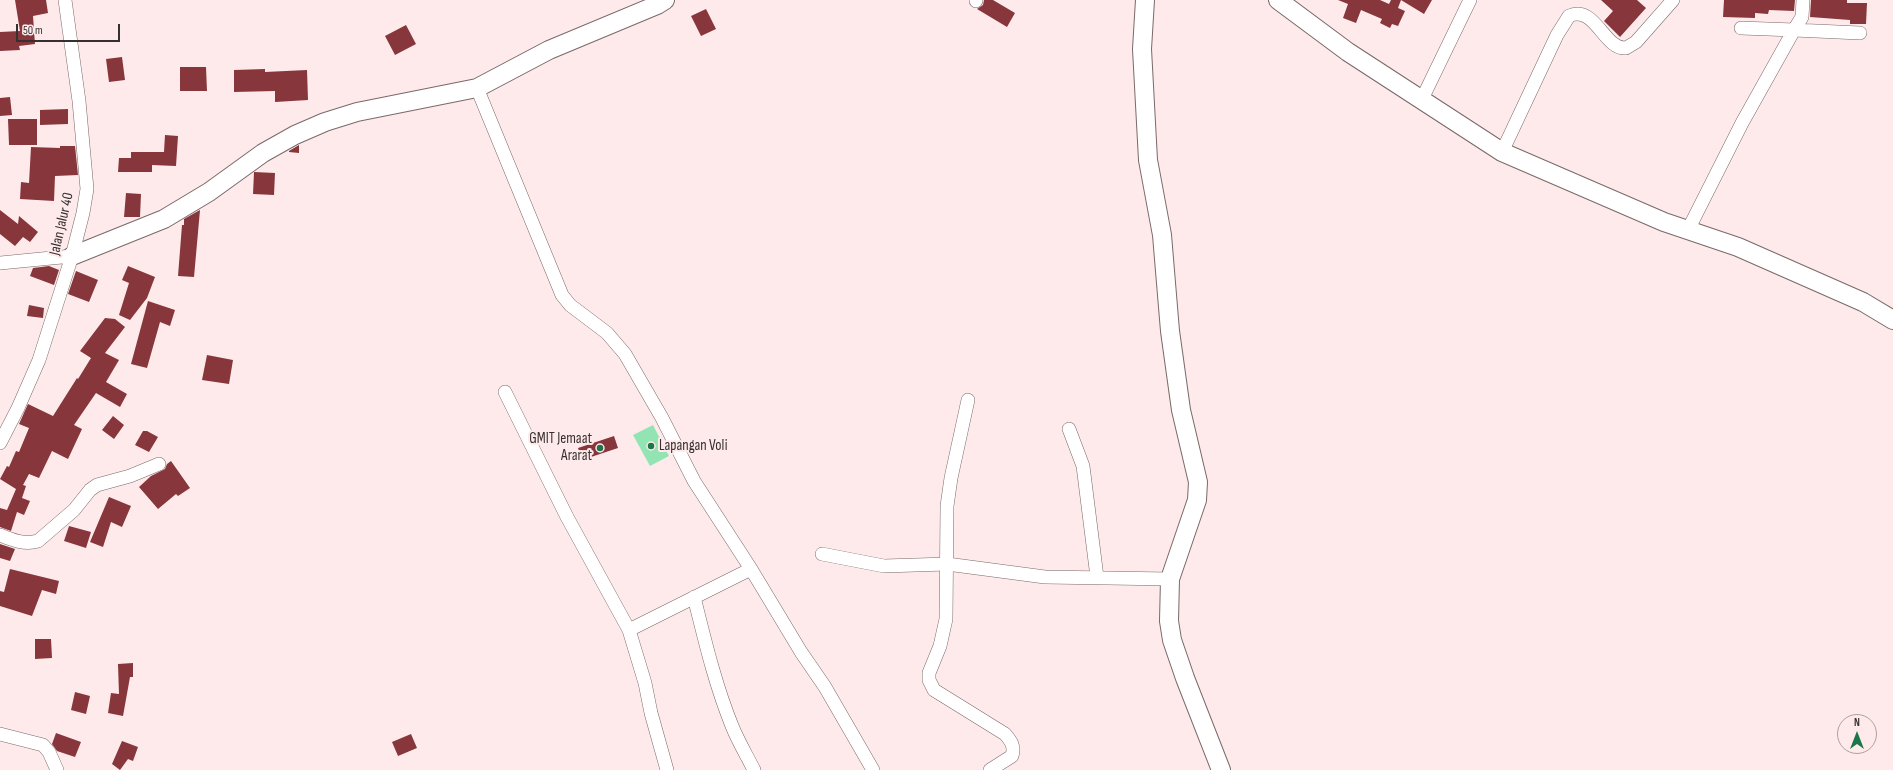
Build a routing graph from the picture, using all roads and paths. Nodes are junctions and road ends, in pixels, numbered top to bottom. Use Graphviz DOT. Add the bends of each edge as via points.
graph roads {
  1 [pos="65,0"];
  2 [pos="665,0"];
  3 [pos="1145,0"];
  4 [pos="1278,0"];
  5 [pos="1470,0"];
  6 [pos="1673,0"];
  7 [pos="1803,0"];
  8 [pos="1741,28"];
  9 [pos="1794,30"];
  10 [pos="1860,33"];
  11 [pos="477,88"];
  12 [pos="1422,99"];
  13 [pos="1502,152"];
  14 [pos="1688,230"];
  15 [pos="72,256"];
  16 [pos="0,263"];
  17 [pos="1893,320"];
  18 [pos="505,392"];
  19 [pos="968,400"];
  20 [pos="1069,429"];
  21 [pos="0,443"];
  22 [pos="159,464"];
  23 [pos="0,535"];
  24 [pos="822,554"];
  25 [pos="947,564"];
  26 [pos="751,569"];
  27 [pos="1097,576"];
  28 [pos="1170,579"];
  29 [pos="694,597"];
  30 [pos="629,630"];
  31 [pos="0,734"];
  32 [pos="57,770"];
  33 [pos="667,770"];
  34 [pos="754,770"];
  35 [pos="873,770"];
  36 [pos="990,770"];
  37 [pos="1221,770"];
  1 -- 15 [label="street, Jalan Jalur 40" via="80,101 87,189"];
  2 -- 11 [label="street" via="550,50"];
  3 -- 28 [label="street" via="1142,49 1148,160 1162,235 1169,324 1180,410 1198,482 1197,500"];
  4 -- 12 [label="street" via="1348,52"];
  5 -- 12 [label="street"];
  6 -- 13 [label="street" via="1636,42 1626,48 1617,46 1586,16 1569,16 1557,35"];
  7 -- 9 [label="street" via="1802,17"];
  8 -- 9 [label="street"];
  9 -- 10 [label="street"];
  9 -- 14 [label="street" via="1742,123"];
  11 -- 15 [label="street" via="357,112 325,122 263,153 209,192 164,220"];
  11 -- 26 [label="street" via="562,295 570,305 607,333 625,354 694,481"];
  12 -- 13 [label="street"];
  13 -- 14 [label="street"];
  14 -- 17 [label="street" via="1738,247 1794,271 1863,302"];
  15 -- 16 [label="street"];
  15 -- 21 [label="street, Jalan Jalur 40" via="39,360"];
  18 -- 30 [label="street" via="567,517"];
  19 -- 25 [label="street" via="947,506"];
  20 -- 27 [label="street" via="1082,466"];
  22 -- 23 [label="street" via="130,476 97,485 74,510 38,541 21,542"];
  24 -- 25 [label="street" via="884,566"];
  25 -- 27 [label="street" via="1045,576"];
  25 -- 36 [label="street" via="946,618 940,646 929,673 930,683 934,690 1009,738 1013,745 1012,756"];
  26 -- 29 [label="street"];
  26 -- 35 [label="street" via="825,687"];
  27 -- 28 [label="street"];
  28 -- 37 [label="street" via="1169,621 1172,640"];
  29 -- 30 [label="street"];
  29 -- 34 [label="street" via="709,660 723,702"];
  30 -- 33 [label="street"];
  31 -- 32 [label="street" via="43,745"];
}
